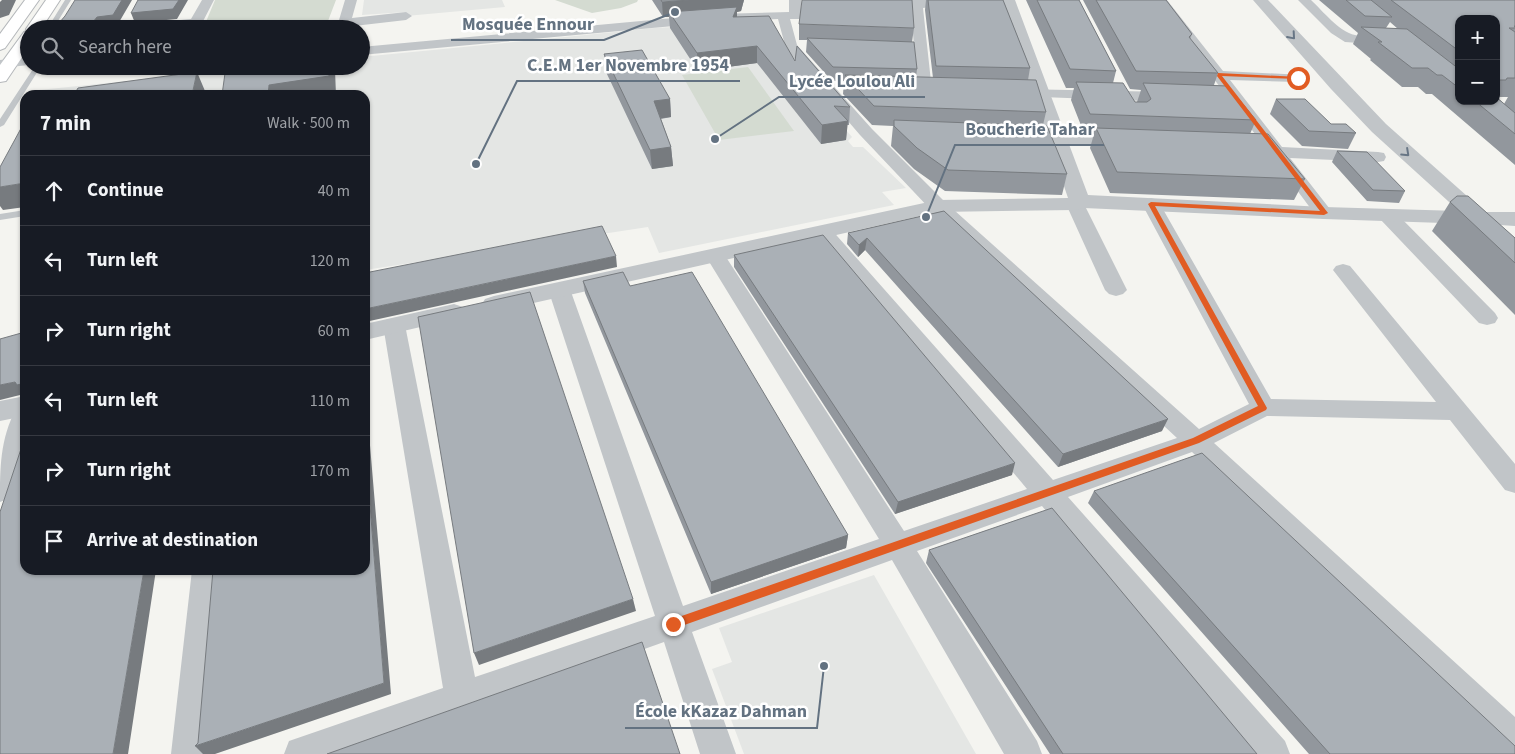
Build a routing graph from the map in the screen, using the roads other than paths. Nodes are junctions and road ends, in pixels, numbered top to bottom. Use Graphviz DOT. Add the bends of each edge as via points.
graph roads {
  1 [pos="32,0"];
  2 [pos="53,0"];
  3 [pos="68,0"];
  4 [pos="208,0"];
  5 [pos="351,0"];
  6 [pos="804,0"];
  7 [pos="951,0"];
  8 [pos="1008,0"];
  9 [pos="1161,0"];
  10 [pos="1260,0"];
  11 [pos="1277,0"];
  12 [pos="1304,0"];
  13 [pos="916,2"];
  14 [pos="870,3"];
  15 [pos="794,10"];
  16 [pos="131,14"];
  17 [pos="406,16"];
  18 [pos="39,20"];
  19 [pos="56,20"];
  20 [pos="127,20"];
  21 [pos="197,20"];
  22 [pos="345,20"];
  23 [pos="370,20"];
  24 [pos="1388,29"];
  25 [pos="0,44"];
  26 [pos="20,46"];
  27 [pos="870,48"];
  28 [pos="370,50"];
  29 [pos="920,50"];
  30 [pos="20,62"];
  31 [pos="5,63"];
  32 [pos="32,75"];
  33 [pos="1218,75"];
  34 [pos="0,77"];
  35 [pos="1116,78"];
  36 [pos="1298,78"];
  37 [pos="23,90"];
  38 [pos="944,91"];
  39 [pos="1003,93"];
  40 [pos="20,94"];
  41 [pos="1042,94"];
  42 [pos="1181,98"];
  43 [pos="1219,99"];
  44 [pos="1237,99"];
  45 [pos="1129,103"];
  46 [pos="0,125"];
  47 [pos="1020,138"];
  48 [pos="1058,140"];
  49 [pos="1137,143"];
  50 [pos="1255,148"];
  51 [pos="1276,150"];
  52 [pos="1378,157"];
  53 [pos="1457,175"];
  54 [pos="1077,202"];
  55 [pos="1151,204"];
  56 [pos="938,206"];
  57 [pos="1483,209"];
  58 [pos="1324,213"];
  59 [pos="20,214"];
  60 [pos="1387,215"];
  61 [pos="0,217"];
  62 [pos="1513,220"];
  63 [pos="823,232"];
  64 [pos="1515,250"];
  65 [pos="715,255"];
  66 [pos="1343,270"];
  67 [pos="559,290"];
  68 [pos="1116,290"];
  69 [pos="1487,318"];
  70 [pos="394,325"];
  71 [pos="370,331"];
  72 [pos="20,407"];
  73 [pos="1263,408"];
  74 [pos="0,411"];
  75 [pos="1456,411"];
  76 [pos="20,431"];
  77 [pos="1196,441"];
  78 [pos="1515,483"];
  79 [pos="0,491"];
  80 [pos="1048,493"];
  81 [pos="898,545"];
  82 [pos="207,575"];
  83 [pos="673,624"];
  84 [pos="462,698"];
  85 [pos="1515,741"];
  86 [pos="189,754"];
  87 [pos="302,754"];
  88 [pos="718,754"];
  89 [pos="1024,754"];
  90 [pos="1272,754"];
  1 -- 25 [label="highway"];
  2 -- 18 [label="highway"];
  3 -- 19 [label="lane"];
  4 -- 21 [label="street"];
  5 -- 22 [label="street"];
  6 -- 15 [label="street"];
  7 -- 13 [label="street"];
  8 -- 41 [label="street"];
  9 -- 33 [label="street"];
  10 -- 57 [label="street, one-way" via="1379,128"];
  11 -- 53 [label="street" via="1360,87"];
  12 -- 24 [label="street" via="1350,39 1403,41"];
  13 -- 14 [label="street"];
  13 -- 29 [label="street" via="912,19"];
  15 -- 28 [label="street"];
  15 -- 56 [label="street" via="801,46"];
  16 -- 20 [label="street"];
  17 -- 23 [label="street"];
  26 -- 31 [label="highway"];
  27 -- 29 [label="street"];
  29 -- 38 [label="street" via="920,91"];
  30 -- 31 [label="street"];
  31 -- 34 [label="highway"];
  32 -- 37 [label="lane"];
  33 -- 36 [label="street"];
  33 -- 44 [label="street"];
  35 -- 45 [label="street"];
  39 -- 41 [label="street"];
  40 -- 46 [label="lane"];
  41 -- 45 [label="street"];
  41 -- 48 [label="street"];
  42 -- 45 [label="street"];
  43 -- 44 [label="street"];
  44 -- 51 [label="street"];
  47 -- 48 [label="street"];
  48 -- 49 [label="street"];
  48 -- 54 [label="street"];
  50 -- 51 [label="street"];
  51 -- 52 [label="street"];
  51 -- 58 [label="street"];
  54 -- 55 [label="street"];
  54 -- 56 [label="street"];
  54 -- 68 [label="street"];
  55 -- 58 [label="street"];
  55 -- 73 [label="street"];
  56 -- 63 [label="street"];
  56 -- 77 [label="street"];
  57 -- 60 [label="street"];
  57 -- 62 [label="street"];
  57 -- 64 [label="street"];
  58 -- 60 [label="street"];
  59 -- 61 [label="lane"];
  60 -- 69 [label="street"];
  63 -- 65 [label="street"];
  63 -- 80 [label="street"];
  65 -- 67 [label="street"];
  65 -- 81 [label="street"];
  66 -- 75 [label="street"];
  67 -- 70 [label="street"];
  67 -- 83 [label="street"];
  70 -- 71 [label="street"];
  70 -- 84 [label="street"];
  72 -- 74 [label="street"];
  73 -- 75 [label="street"];
  73 -- 77 [label="street"];
  75 -- 78 [label="street"];
  76 -- 79 [label="street"];
  77 -- 80 [label="street"];
  77 -- 85 [label="street"];
  80 -- 81 [label="street"];
  80 -- 90 [label="street"];
  81 -- 83 [label="street"];
  81 -- 89 [label="street"];
  82 -- 86 [label="street"];
  83 -- 84 [label="street"];
  83 -- 88 [label="street"];
  84 -- 87 [label="street"];
}
